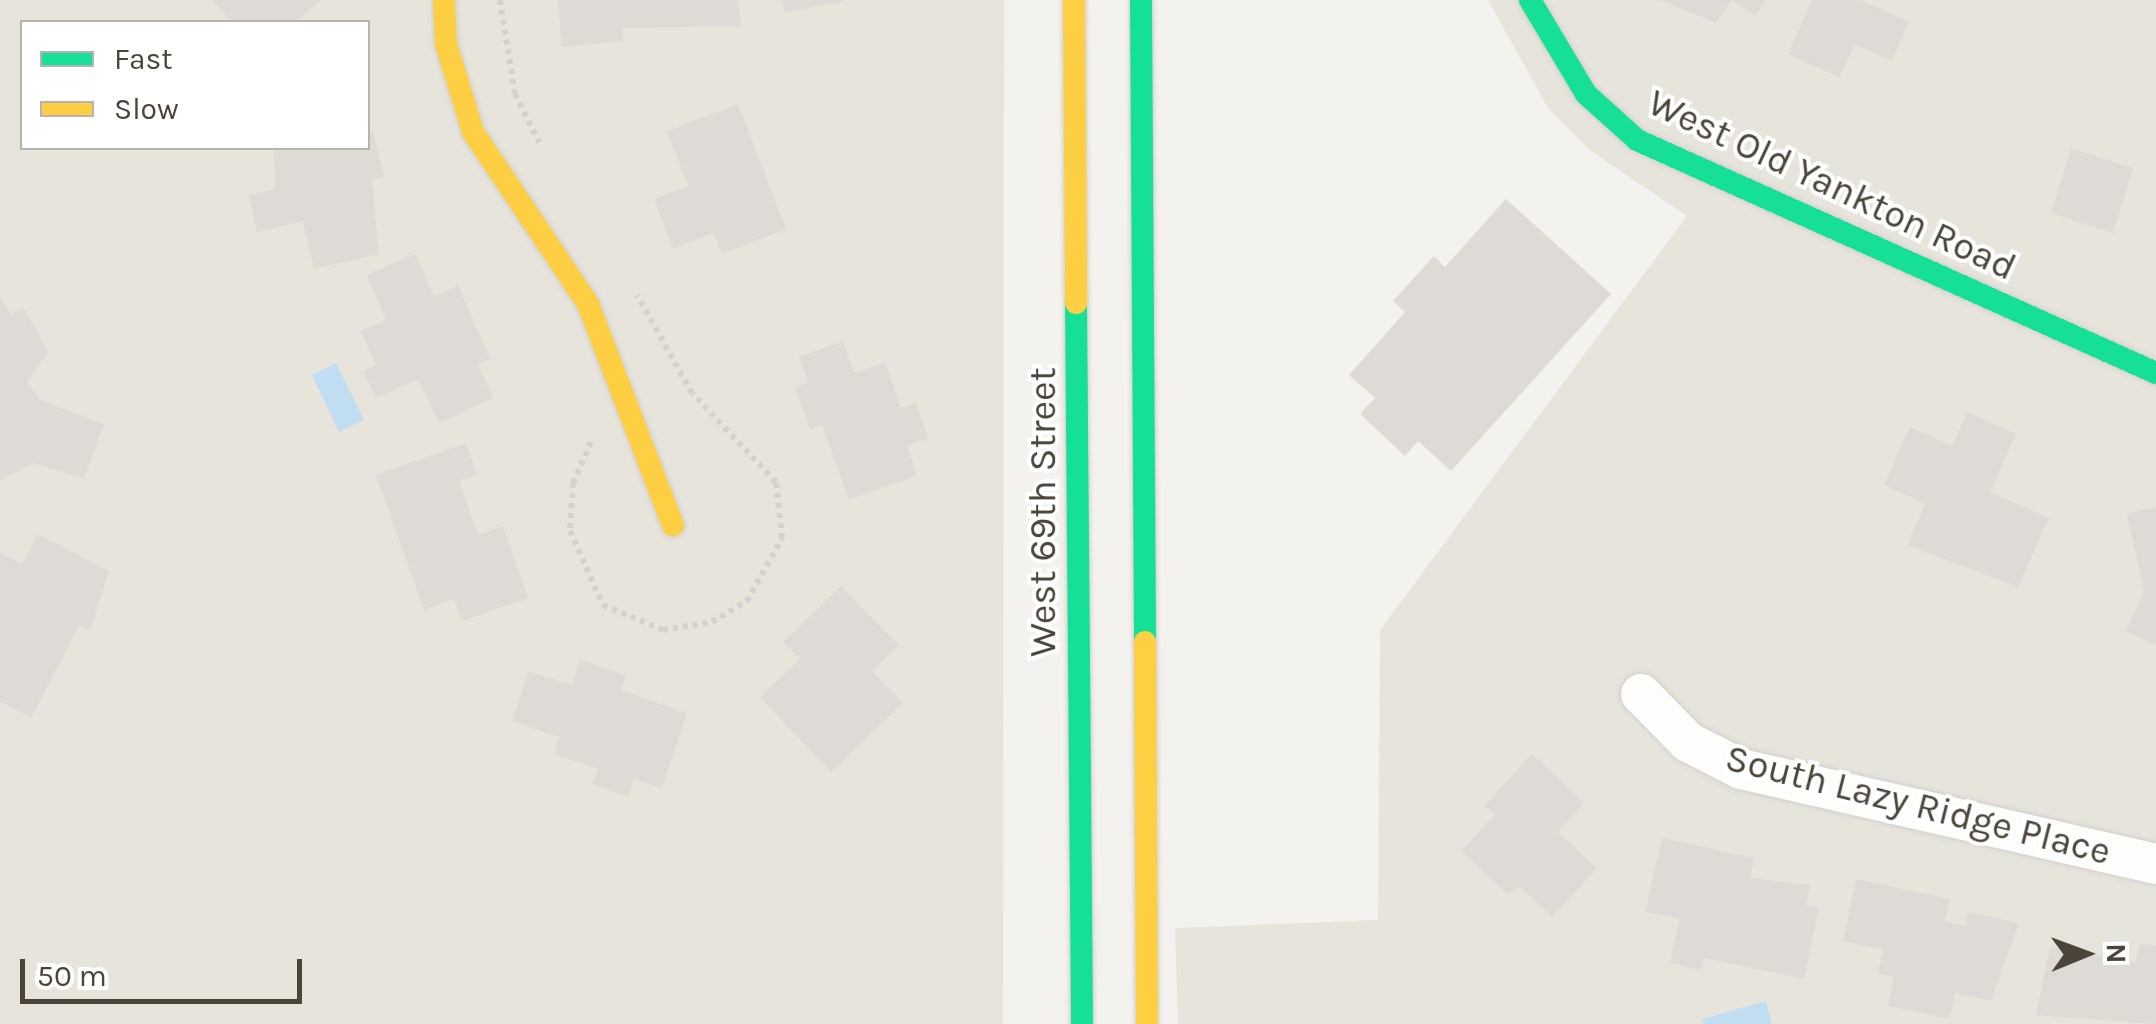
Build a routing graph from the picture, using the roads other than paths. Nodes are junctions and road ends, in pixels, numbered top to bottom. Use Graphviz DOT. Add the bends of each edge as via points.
graph roads {
  1 [pos="444,0"];
  2 [pos="1074,0"];
  3 [pos="1141,0"];
  4 [pos="1530,0"];
  5 [pos="2156,373"];
  6 [pos="674,525"];
  7 [pos="1641,694"];
  8 [pos="2156,864"];
  9 [pos="1082,1024"];
  10 [pos="1147,1024"];
  1 -- 6 [label="main road" via="446,44 473,132 588,304"];
  2 -- 9 [label="main road, West 69th Street"];
  3 -- 10 [label="main road"];
  4 -- 5 [label="main road, West Old Yankton Road" via="1586,94 1637,140"];
  7 -- 8 [label="street, South Lazy Ridge Place" via="1688,742 1741,768"];
}
